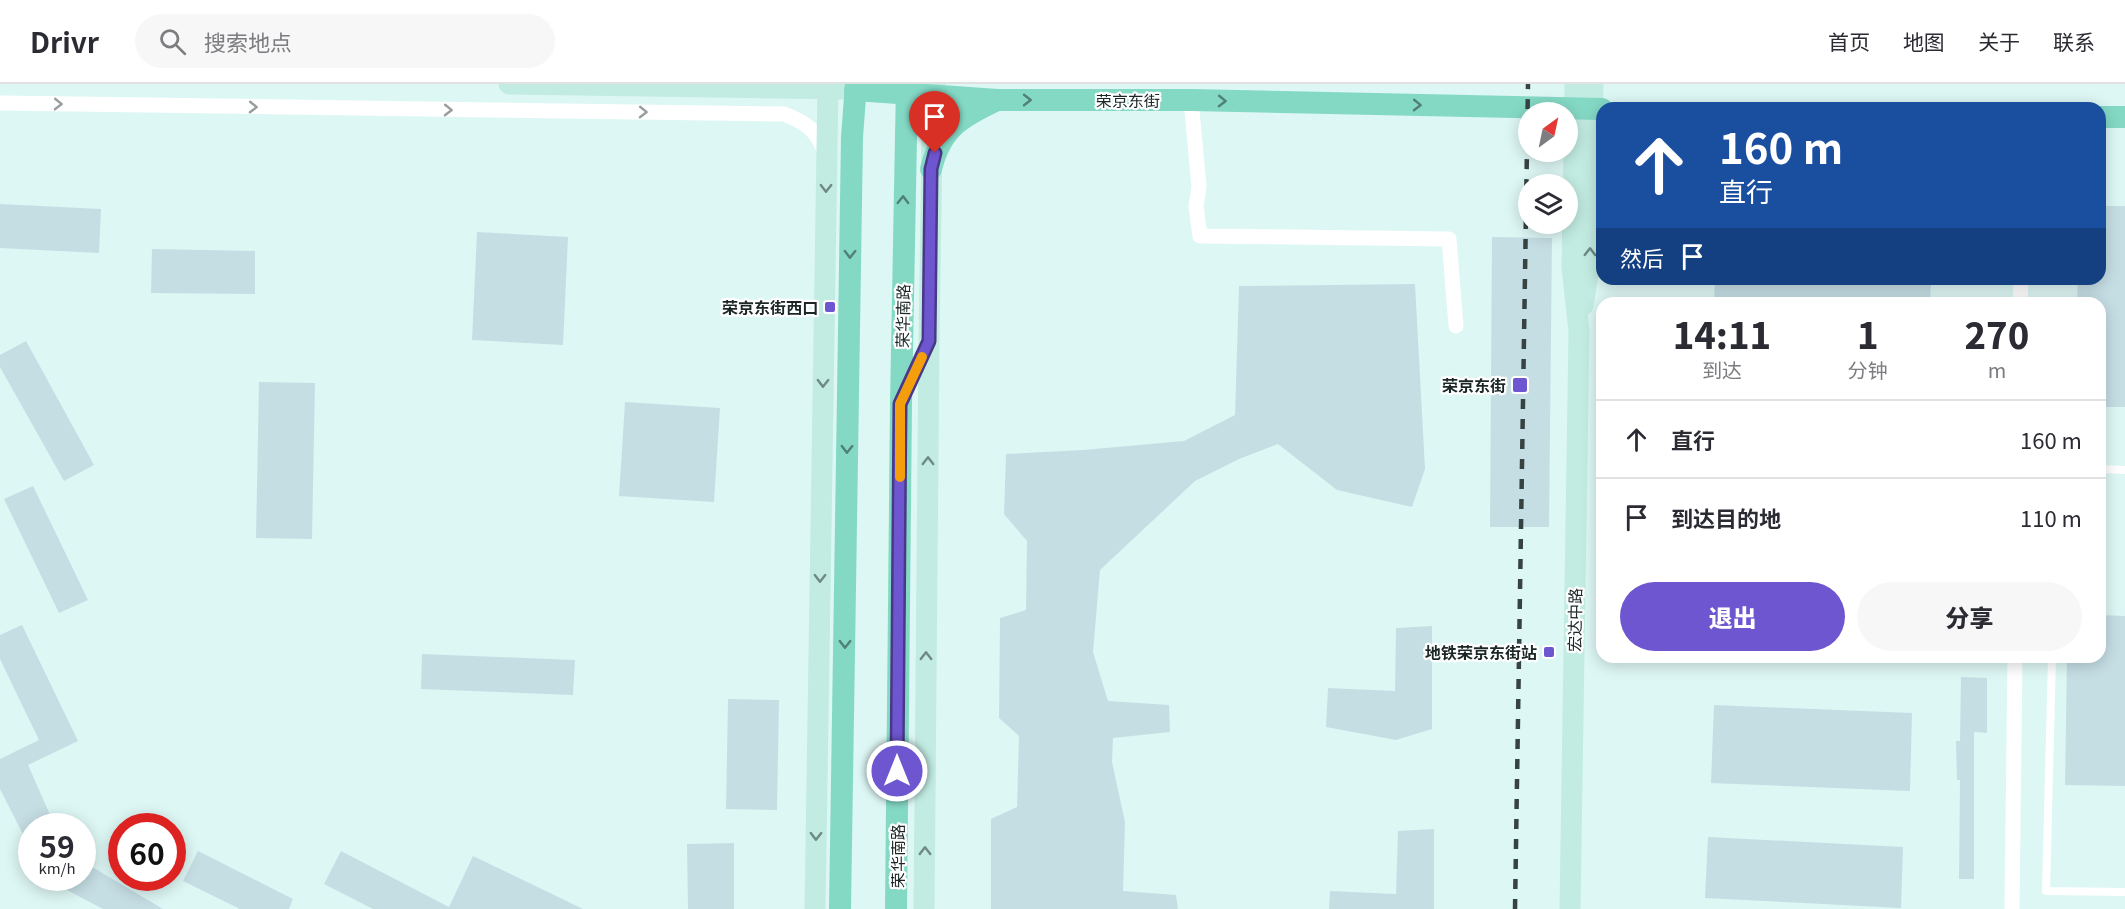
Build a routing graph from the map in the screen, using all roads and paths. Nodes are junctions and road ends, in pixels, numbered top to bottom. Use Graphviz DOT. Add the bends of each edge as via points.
graph roads {
  1 [pos="509,84"];
  2 [pos="1575,84"];
  3 [pos="1593,84"];
  4 [pos="828,86"];
  5 [pos="855,87"];
  6 [pos="906,89"];
  7 [pos="935,90"];
  8 [pos="998,100"];
  9 [pos="1191,100"];
  10 [pos="0,103"];
  11 [pos="1590,108"];
  12 [pos="2106,117"];
  13 [pos="2125,117"];
  14 [pos="827,156"];
  15 [pos="931,169"];
  16 [pos="1456,326"];
  17 [pos="929,341"];
  18 [pos="900,404"];
  19 [pos="2106,470"];
  20 [pos="2125,470"];
  21 [pos="2015,663"];
  22 [pos="2052,663"];
  23 [pos="843,732"];
  24 [pos="817,796"];
  25 [pos="2125,892"];
  26 [pos="815,909"];
  27 [pos="840,909"];
  28 [pos="896,909"];
  29 [pos="924,909"];
  30 [pos="1570,909"];
  31 [pos="2012,909"];
  1 -- 4 [label="street"];
  2 -- 11 [label="street"];
  3 -- 11 [label="street"];
  4 -- 5 [label="street"];
  4 -- 14 [label="street"];
  5 -- 6 [label="main road, 荣京东街"];
  5 -- 23 [label="main road, one-way"];
  6 -- 7 [label="main road, 荣京东街"];
  18 -- 6 [label="main road, 荣华南路, one-way"];
  7 -- 8 [label="main road, 荣京东街"];
  7 -- 15 [label="street"];
  8 -- 9 [label="main road, 荣京东街, one-way"];
  8 -- 15 [label="main road" via="949,129"];
  9 -- 11 [label="main road, 荣京东街, one-way"];
  9 -- 16 [label="street" via="1200,236 1449,239"];
  10 -- 14 [label="street, one-way" via="784,114 813,129"];
  11 -- 30 [label="street, 宏达中路" via="1572,267 1579,331"];
  12 -- 13 [label="main road"];
  14 -- 24 [label="street, one-way"];
  15 -- 17 [label="street"];
  17 -- 18 [label="street"];
  29 -- 17 [label="street, one-way"];
  18 -- 28 [label="main road, 荣华南路"];
  19 -- 20 [label="lane"];
  21 -- 31 [label="street"];
  22 -- 25 [label="lane" via="2046,891"];
  23 -- 24 [label="street"];
  23 -- 27 [label="main road"];
  24 -- 26 [label="street, one-way"];
}
